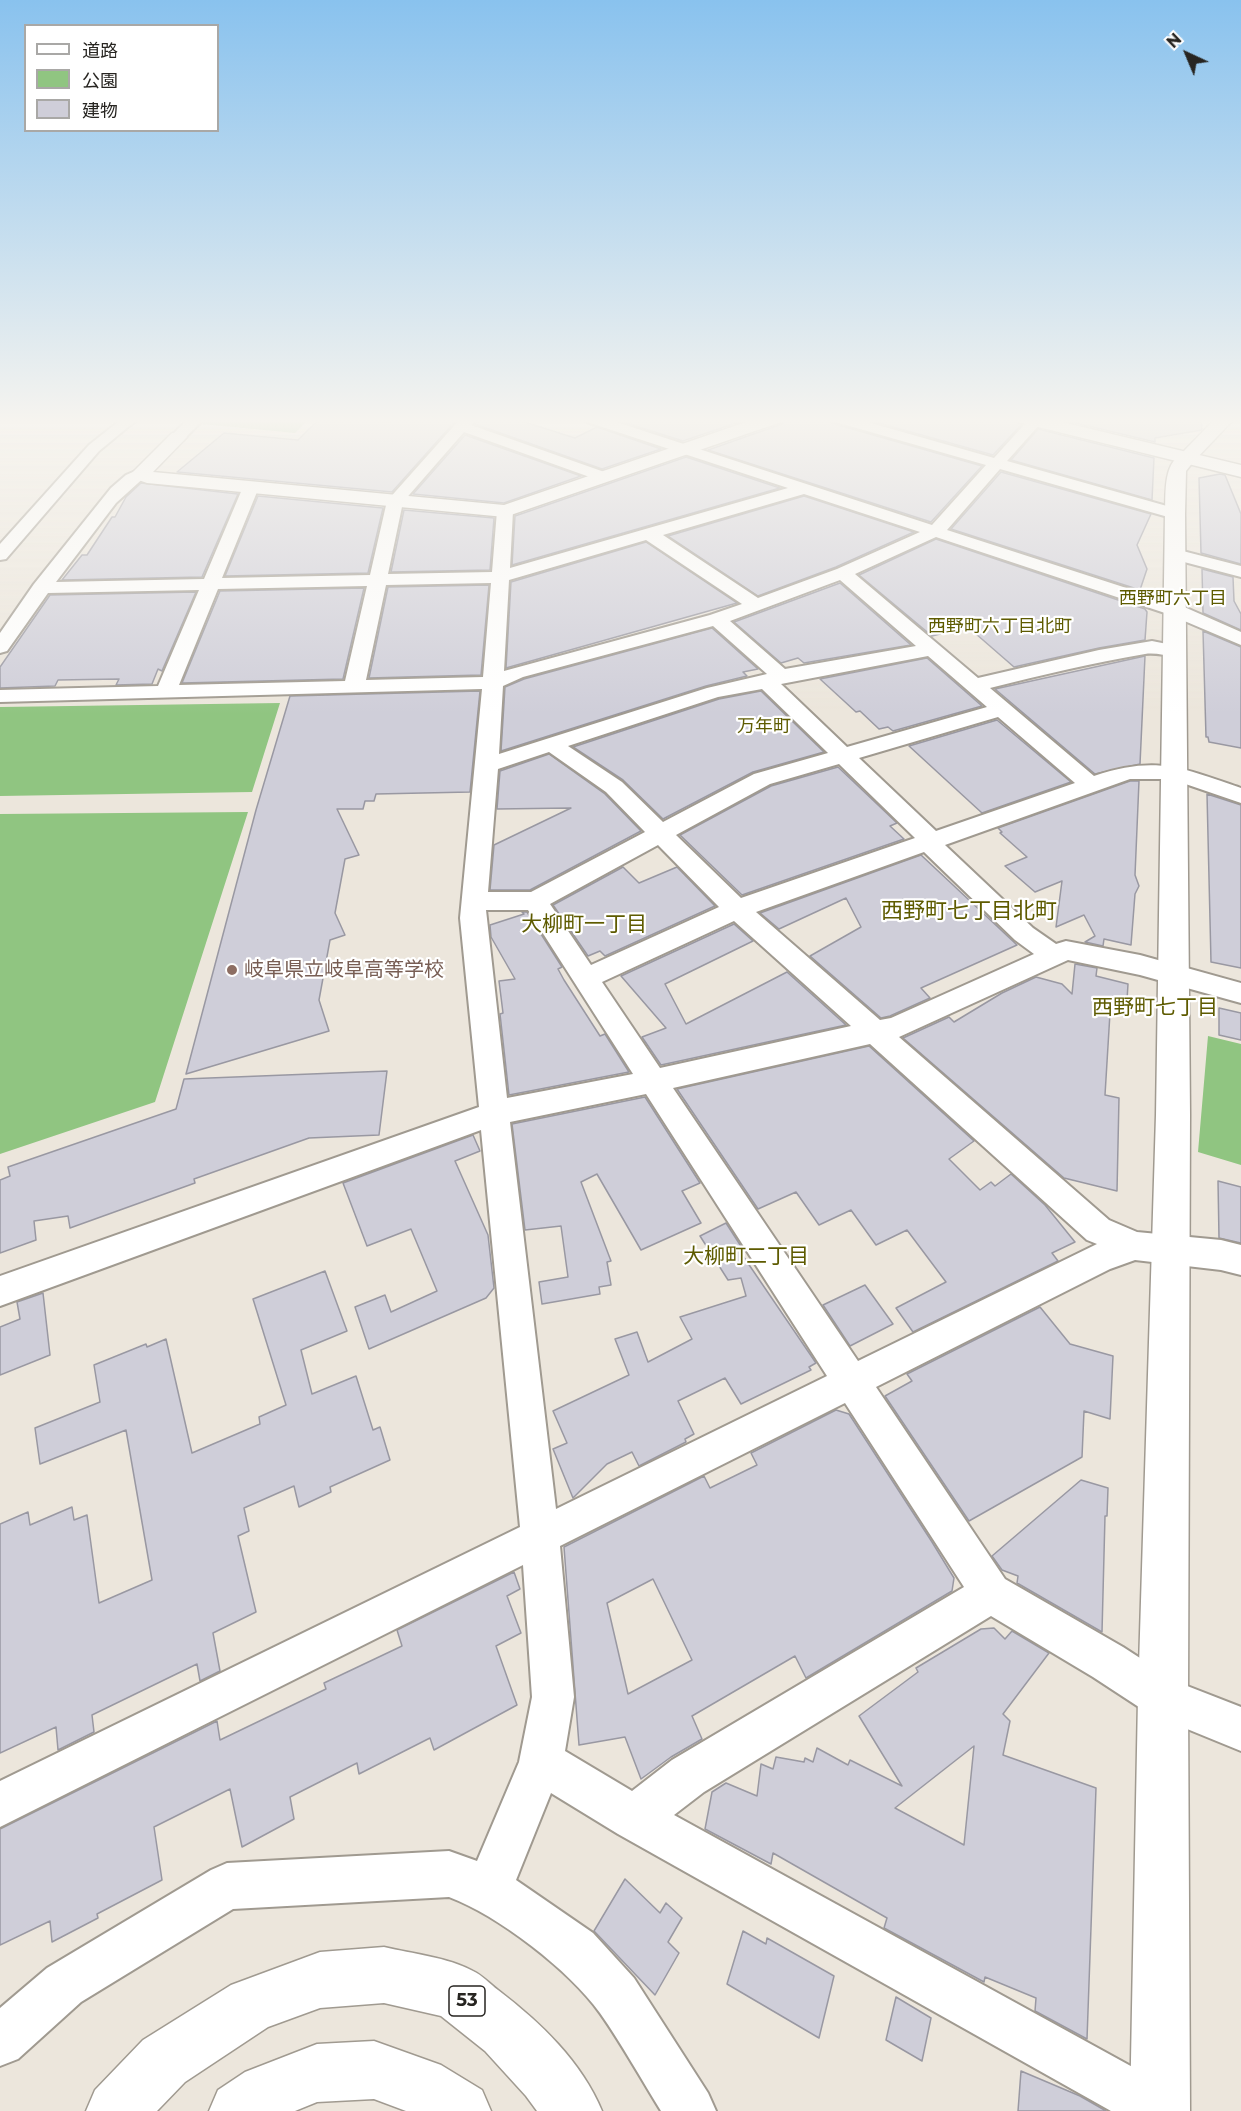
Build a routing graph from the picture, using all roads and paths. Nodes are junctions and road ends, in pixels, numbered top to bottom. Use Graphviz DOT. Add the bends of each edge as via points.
graph roads {
  1 [pos="34,517"];
  2 [pos="99,517"];
  3 [pos="239,517"];
  4 [pos="392,517"];
  5 [pos="505,517"];
  6 [pos="709,517"];
  7 [pos="890,517"];
  8 [pos="949,517"];
  9 [pos="1175,517"];
  10 [pos="936,531"];
  11 [pos="649,534"];
  12 [pos="1175,554"];
  13 [pos="0,555"];
  14 [pos="1241,572"];
  15 [pos="843,573"];
  16 [pos="500,577"];
  17 [pos="377,581"];
  18 [pos="210,585"];
  19 [pos="41,588"];
  20 [pos="755,604"];
  21 [pos="1175,610"];
  22 [pos="717,619"];
  23 [pos="1241,639"];
  24 [pos="0,646"];
  25 [pos="932,649"];
  26 [pos="1175,651"];
  27 [pos="774,679"];
  28 [pos="492,683"];
  29 [pos="974,685"];
  30 [pos="354,687"];
  31 [pos="166,692"];
  32 [pos="0,696"];
  33 [pos="1001,709"];
  34 [pos="551,744"];
  35 [pos="844,756"];
  36 [pos="487,765"];
  37 [pos="1173,772"];
  38 [pos="1091,785"];
  39 [pos="1241,796"];
  40 [pos="660,833"];
  41 [pos="930,842"];
  42 [pos="475,901"];
  43 [pos="536,901"];
  44 [pos="737,909"];
  45 [pos="1054,955"];
  46 [pos="1172,974"];
  47 [pos="586,978"];
  48 [pos="1241,993"];
  49 [pos="876,1033"];
  50 [pos="653,1081"];
  51 [pos="495,1113"];
  52 [pos="1153,1248"];
  53 [pos="1241,1260"];
  54 [pos="0,1291"];
  55 [pos="850,1381"];
  56 [pos="540,1535"];
  57 [pos="991,1593"];
  58 [pos="1163,1698"];
  59 [pos="1241,1729"];
  60 [pos="541,1762"];
  61 [pos="0,1805"];
  62 [pos="634,1818"];
  63 [pos="489,1888"];
  64 [pos="0,2041"];
  65 [pos="116,2111"];
  66 [pos="239,2111"];
  67 [pos="461,2111"];
  68 [pos="572,2111"];
  69 [pos="690,2111"];
  70 [pos="1160,2111"];
  1 -- 13 [label="street"];
  2 -- 19 [label="street"];
  3 -- 18 [label="street"];
  4 -- 17 [label="street"];
  5 -- 16 [label="street"];
  6 -- 11 [label="street"];
  7 -- 10 [label="street"];
  8 -- 10 [label="street"];
  9 -- 12 [label="main road"];
  10 -- 15 [label="street"];
  10 -- 21 [label="street"];
  11 -- 16 [label="street"];
  11 -- 20 [label="street"];
  12 -- 14 [label="street"];
  12 -- 21 [label="main road"];
  15 -- 20 [label="street"];
  15 -- 25 [label="street"];
  16 -- 17 [label="street"];
  16 -- 28 [label="street"];
  17 -- 18 [label="street"];
  17 -- 30 [label="street"];
  18 -- 19 [label="street"];
  18 -- 31 [label="street"];
  19 -- 24 [label="street"];
  20 -- 22 [label="street"];
  21 -- 23 [label="street"];
  21 -- 26 [label="main road"];
  22 -- 27 [label="street"];
  22 -- 28 [label="street" via="516,673"];
  25 -- 27 [label="street"];
  25 -- 29 [label="street"];
  26 -- 29 [label="street" via="1152,647"];
  26 -- 37 [label="main road"];
  27 -- 34 [label="street" via="714,692"];
  27 -- 35 [label="street"];
  28 -- 30 [label="street"];
  28 -- 36 [label="street"];
  29 -- 33 [label="street"];
  30 -- 31 [label="street"];
  31 -- 32 [label="street"];
  33 -- 35 [label="street"];
  33 -- 38 [label="street"];
  34 -- 36 [label="street"];
  34 -- 40 [label="street" via="614,787"];
  35 -- 40 [label="street" via="762,779"];
  35 -- 41 [label="street"];
  36 -- 42 [label="street"];
  37 -- 38 [label="street" via="1128,772"];
  37 -- 39 [label="street"];
  37 -- 46 [label="main road"];
  38 -- 41 [label="street"];
  40 -- 43 [label="street"];
  40 -- 44 [label="street"];
  41 -- 44 [label="street"];
  41 -- 45 [label="street" via="1024,934"];
  42 -- 43 [label="street"];
  42 -- 51 [label="street" via="478,976"];
  43 -- 47 [label="street"];
  44 -- 47 [label="street"];
  44 -- 49 [label="street"];
  45 -- 46 [label="street" via="1066,950"];
  45 -- 49 [label="street"];
  46 -- 48 [label="street"];
  46 -- 52 [label="main road" via="1173,1115"];
  47 -- 50 [label="street"];
  49 -- 50 [label="street"];
  49 -- 52 [label="street" via="1098,1230"];
  50 -- 51 [label="street"];
  50 -- 55 [label="street"];
  51 -- 54 [label="street"];
  51 -- 56 [label="street"];
  52 -- 53 [label="street"];
  52 -- 55 [label="street" via="1100,1258"];
  52 -- 58 [label="main road"];
  55 -- 56 [label="street"];
  55 -- 57 [label="street"];
  56 -- 60 [label="street" via="553,1697"];
  56 -- 61 [label="street"];
  57 -- 58 [label="street"];
  57 -- 62 [label="street" via="688,1776"];
  58 -- 59 [label="street"];
  58 -- 70 [label="main road"];
  60 -- 62 [label="street"];
  60 -- 63 [label="street"];
  62 -- 70 [label="street"];
  63 -- 64 [label="street" via="449,1874 227,1886 64,1985"];
  63 -- 69 [label="street" via="576,1950 617,1995"];
  65 -- 68 [label="main road, 53" via="164,2061 251,2005 320,1980 384,1975 454,1991 505,2031 547,2075"];
  66 -- 67 [label="main road" via="266,2094 317,2073 374,2070 420,2086"];
}
